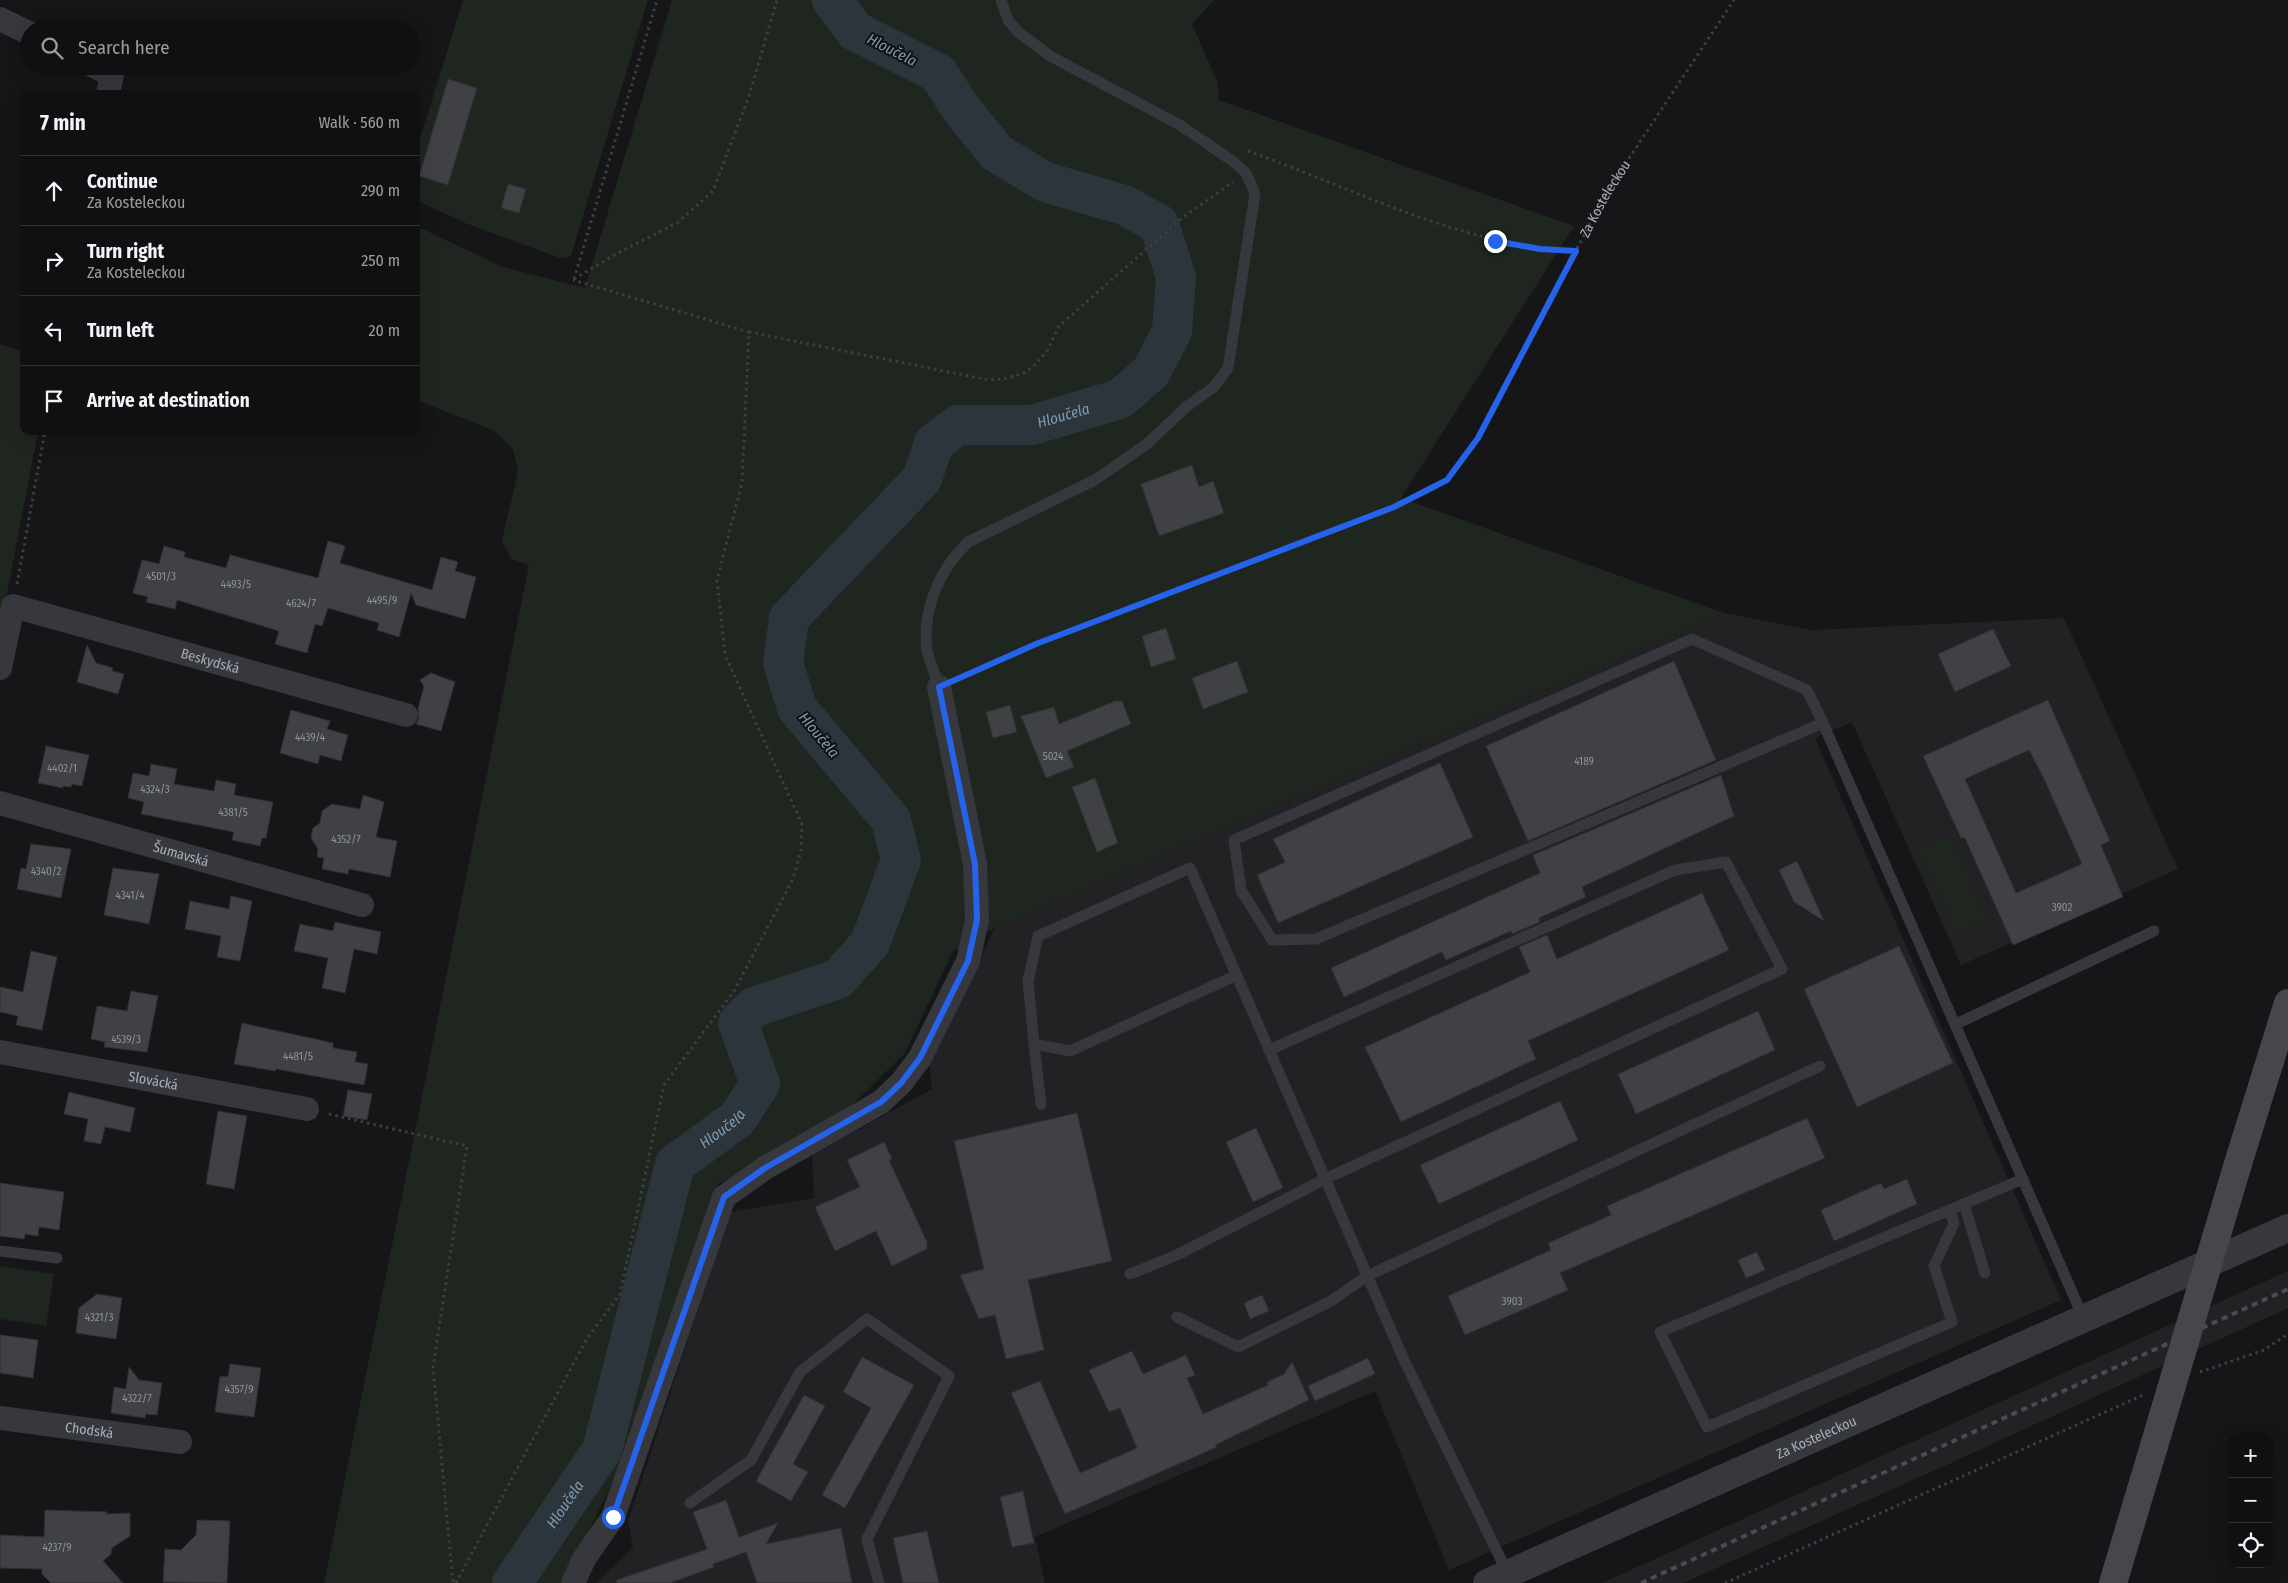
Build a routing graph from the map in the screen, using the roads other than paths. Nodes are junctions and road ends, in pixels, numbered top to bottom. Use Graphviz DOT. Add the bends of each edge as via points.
graph roads {
  1 [pos="1001,0"];
  2 [pos="0,19"];
  3 [pos="20,29"];
  4 [pos="0,668"];
  5 [pos="939,687"];
  6 [pos="406,715"];
  7 [pos="1823,723"];
  8 [pos="0,803"];
  9 [pos="362,905"];
  10 [pos="2154,931"];
  11 [pos="1237,975"];
  12 [pos="2288,1003"];
  13 [pos="1956,1024"];
  14 [pos="1034,1044"];
  15 [pos="1269,1050"];
  16 [pos="0,1052"];
  17 [pos="1820,1066"];
  18 [pos="1041,1104"];
  19 [pos="307,1109"];
  20 [pos="2023,1179"];
  21 [pos="1325,1180"];
  22 [pos="1964,1204"];
  23 [pos="1950,1210"];
  24 [pos="2288,1228"];
  25 [pos="0,1251"];
  26 [pos="58,1258"];
  27 [pos="1986,1273"];
  28 [pos="1130,1274"];
  29 [pos="1367,1276"];
  30 [pos="1177,1317"];
  31 [pos="2083,1318"];
  32 [pos="0,1418"];
  33 [pos="180,1442"];
  34 [pos="690,1502"];
  35 [pos="1498,1578"];
  36 [pos="573,1583"];
  37 [pos="879,1583"];
  38 [pos="2113,1583"];
  1 -- 5 [label="lane" via="1008,20 1018,32 1050,56 1180,125 1246,173 1255,194 1228,368 1214,387 1186,407 1147,444 1095,480 968,542 954,555 937,582 929,613 927,650"];
  2 -- 3 [label="street"];
  4 -- 6 [label="street, Beskydská" via="13,606"];
  5 -- 36 [label="street" via="975,864 977,920 968,961 920,1058 901,1083 881,1102 765,1168 724,1197 613,1517 584,1559"];
  7 -- 7 [label="lane" via="1807,690 1692,639 1234,840 1241,890 1272,940 1316,939"];
  7 -- 13 [label="lane"];
  8 -- 9 [label="street, Šumavská"];
  10 -- 13 [label="lane"];
  11 -- 14 [label="lane" via="1070,1050"];
  11 -- 14 [label="lane" via="1190,868 1038,936 1028,981"];
  11 -- 15 [label="lane"];
  12 -- 38 [label="main road, bridge"];
  13 -- 20 [label="lane"];
  14 -- 18 [label="lane"];
  15 -- 21 [label="lane"];
  15 -- 21 [label="lane" via="1675,870 1726,862 1782,969"];
  16 -- 19 [label="street, Slovácká"];
  17 -- 29 [label="lane"];
  20 -- 22 [label="lane"];
  20 -- 31 [label="lane"];
  21 -- 28 [label="lane" via="1177,1255"];
  21 -- 29 [label="lane"];
  22 -- 23 [label="lane"];
  22 -- 27 [label="lane"];
  23 -- 23 [label="lane" via="1660,1332 1707,1427 1952,1322 1934,1266 1954,1222"];
  24 -- 31 [label="street, Za Kosteleckou"];
  25 -- 26 [label="lane"];
  29 -- 30 [label="lane" via="1331,1301 1238,1347"];
  29 -- 35 [label="lane"];
  31 -- 35 [label="street, Za Kosteleckou"];
  32 -- 33 [label="street, Chodská"];
  34 -- 37 [label="lane" via="751,1460 800,1372 867,1318 949,1376 868,1539"];
}
